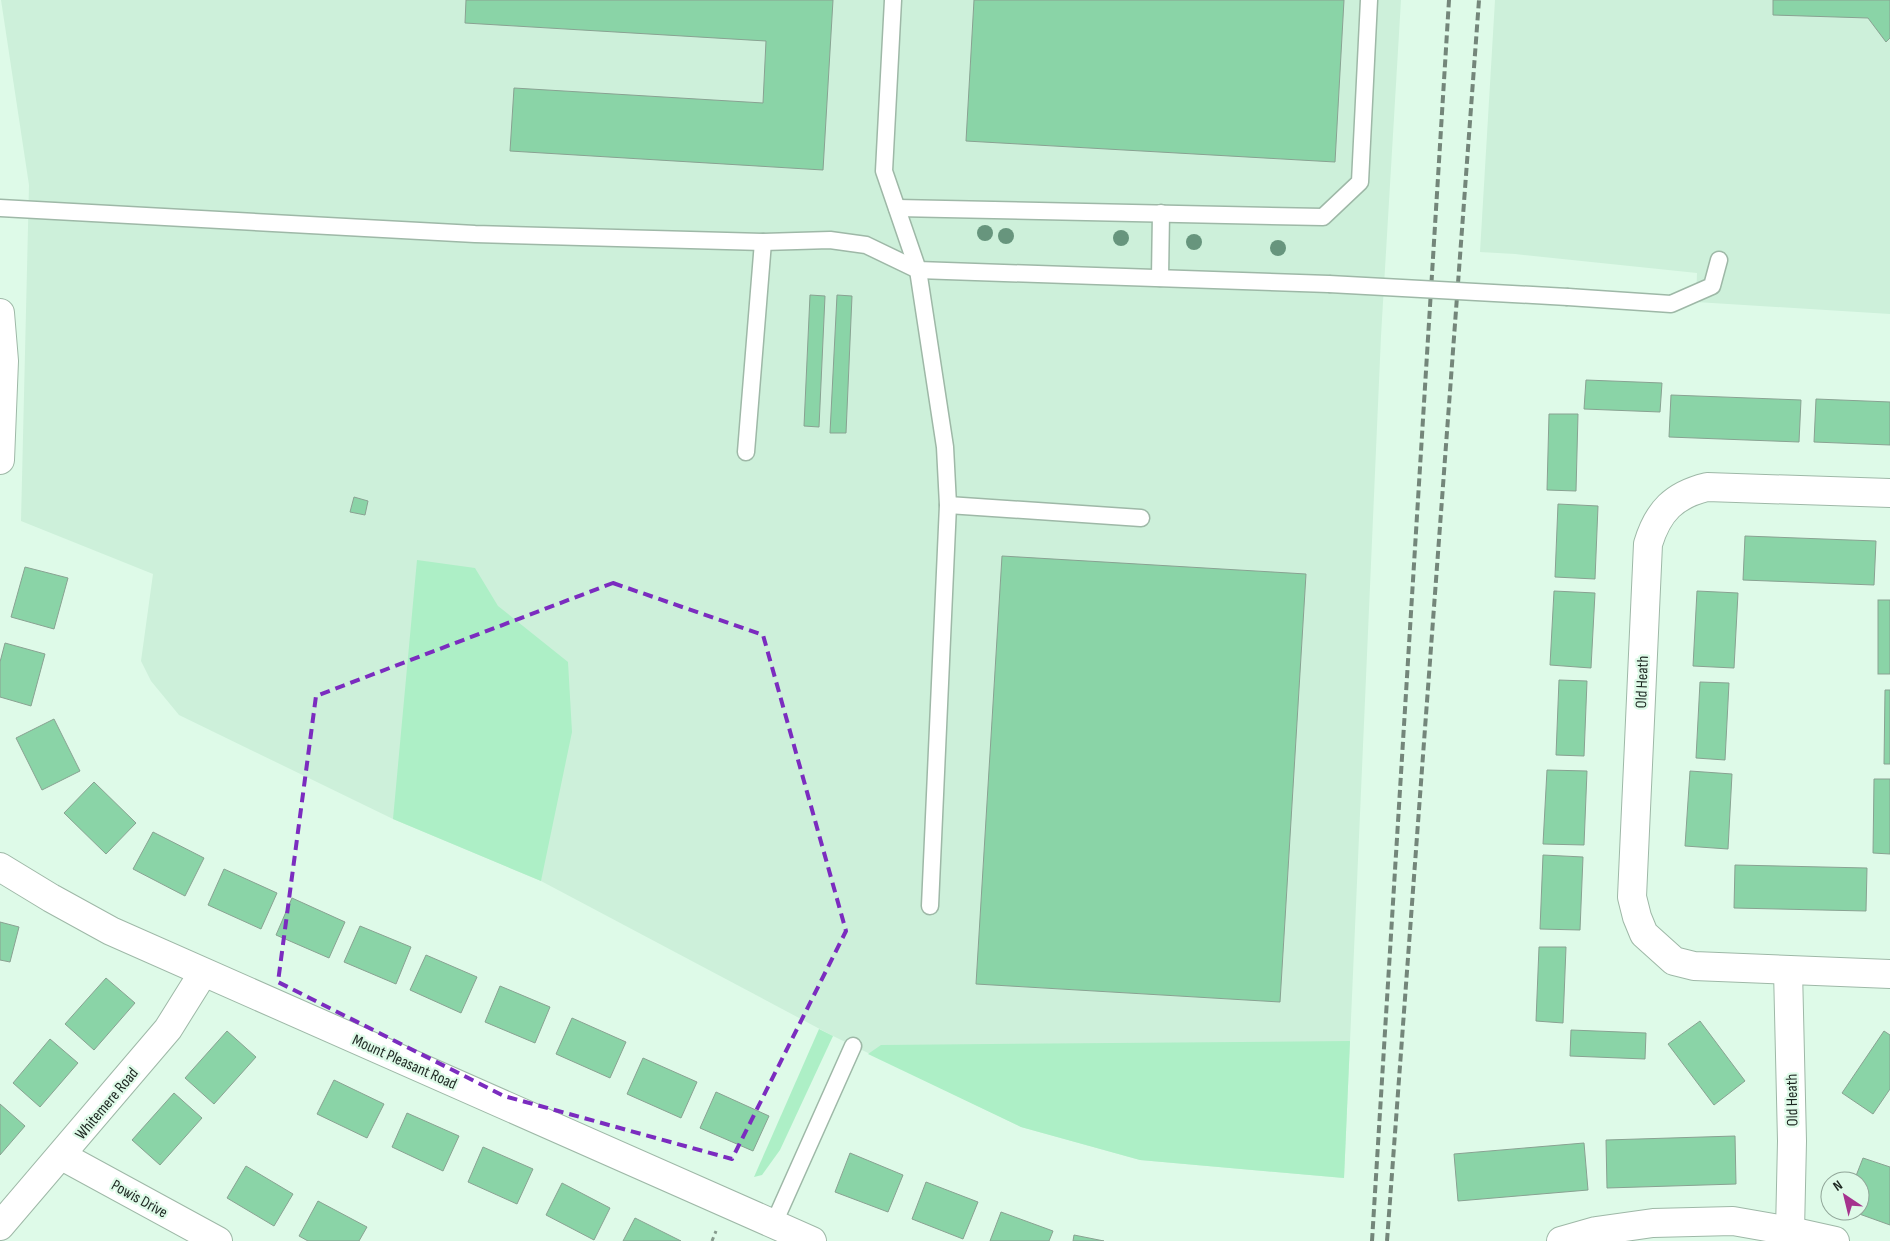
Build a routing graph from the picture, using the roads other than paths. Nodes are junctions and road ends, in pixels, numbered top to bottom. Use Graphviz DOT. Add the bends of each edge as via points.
graph roads {
  1 [pos="893,0"];
  2 [pos="1369,0"];
  3 [pos="0,208"];
  4 [pos="897,208"];
  5 [pos="1161,213"];
  6 [pos="763,242"];
  7 [pos="1719,260"];
  8 [pos="918,270"];
  9 [pos="1160,278"];
  10 [pos="0,313"];
  11 [pos="746,452"];
  12 [pos="0,460"];
  13 [pos="1890,493"];
  14 [pos="948,506"];
  15 [pos="1141,518"];
  16 [pos="2,866"];
  17 [pos="930,906"];
  18 [pos="1788,970"];
  19 [pos="202,972"];
  20 [pos="1890,974"];
  21 [pos="853,1046"];
  22 [pos="62,1156"];
  23 [pos="774,1223"];
  24 [pos="0,1226"];
  25 [pos="1790,1230"];
  26 [pos="218,1241"];
  27 [pos="812,1241"];
  28 [pos="1560,1241"];
  29 [pos="1835,1241"];
  1 -- 4 [label="lane" via="884,171"];
  2 -- 5 [label="lane" via="1360,182 1322,216"];
  3 -- 6 [label="lane" via="475,234"];
  4 -- 5 [label="lane"];
  4 -- 8 [label="lane"];
  5 -- 9 [label="lane"];
  6 -- 8 [label="lane" via="830,240 866,245"];
  6 -- 11 [label="lane"];
  7 -- 9 [label="lane, bridge" via="1712,286 1671,304 1329,284"];
  8 -- 9 [label="lane"];
  8 -- 14 [label="lane" via="945,447"];
  10 -- 12 [label="street" via="4,361"];
  13 -- 18 [label="street, Old Heath" via="1707,486 1690,491 1662,512 1648,544 1632,897 1637,917 1644,934 1674,961 1694,966"];
  14 -- 15 [label="lane"];
  14 -- 17 [label="lane"];
  16 -- 19 [label="street, Mount Pleasant Road" via="111,931"];
  18 -- 20 [label="street, Old Heath"];
  18 -- 25 [label="street, Old Heath" via="1792,1141"];
  19 -- 22 [label="street, Whitemere Road" via="168,1029"];
  19 -- 23 [label="street, Mount Pleasant Road"];
  21 -- 23 [label="lane"];
  22 -- 24 [label="street, Whitemere Road"];
  22 -- 26 [label="street, Powis Drive"];
  23 -- 27 [label="street, Mount Pleasant Road"];
  25 -- 28 [label="street" via="1733,1221 1653,1223 1596,1231"];
  25 -- 29 [label="street"];
}
